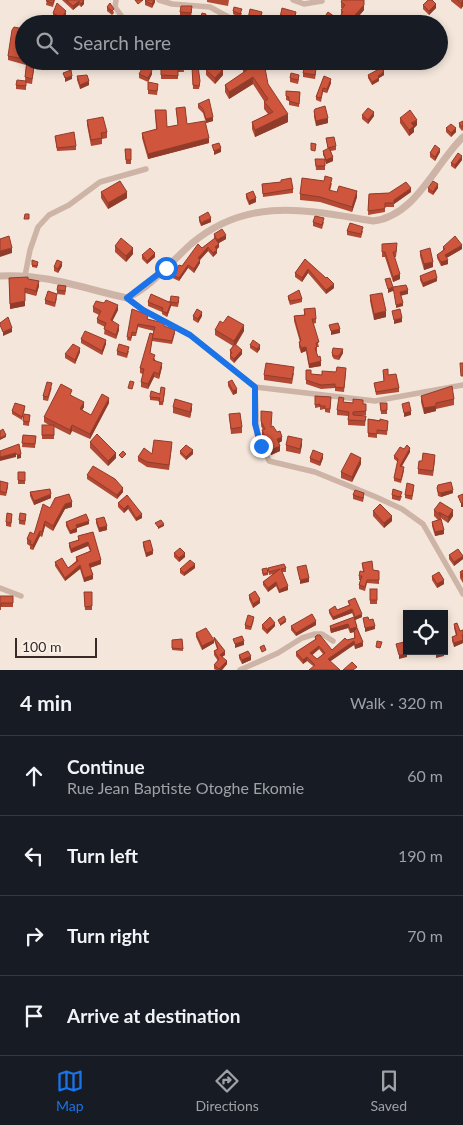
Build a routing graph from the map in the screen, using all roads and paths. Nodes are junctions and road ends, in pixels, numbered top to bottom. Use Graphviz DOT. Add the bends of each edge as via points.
graph roads {
  1 [pos="116,0"];
  2 [pos="159,0"];
  3 [pos="293,0"];
  4 [pos="322,1"];
  5 [pos="121,15"];
  6 [pos="224,15"];
  7 [pos="463,137"];
  8 [pos="146,169"];
  9 [pos="0,276"];
  10 [pos="25,276"];
  11 [pos="127,298"];
  12 [pos="463,385"];
  13 [pos="255,387"];
  14 [pos="0,588"];
  15 [pos="463,594"];
  16 [pos="21,596"];
  17 [pos="333,641"];
  18 [pos="240,670"];
  1 -- 5 [label="street" via="115,7"];
  2 -- 6 [label="street" via="210,7"];
  3 -- 4 [label="street" via="304,4"];
  7 -- 11 [label="street" via="415,196 385,219 288,208 244,214 204,235"];
  8 -- 10 [label="street" via="100,182 49,216 38,228"];
  9 -- 10 [label="street"];
  10 -- 11 [label="street"];
  11 -- 13 [label="street" via="190,335"];
  12 -- 13 [label="street" via="365,401"];
  13 -- 15 [label="street" via="257,434 269,461 315,472 402,509 423,524"];
  14 -- 16 [label="street"];
  17 -- 18 [label="street" via="315,634 302,638"];
}
